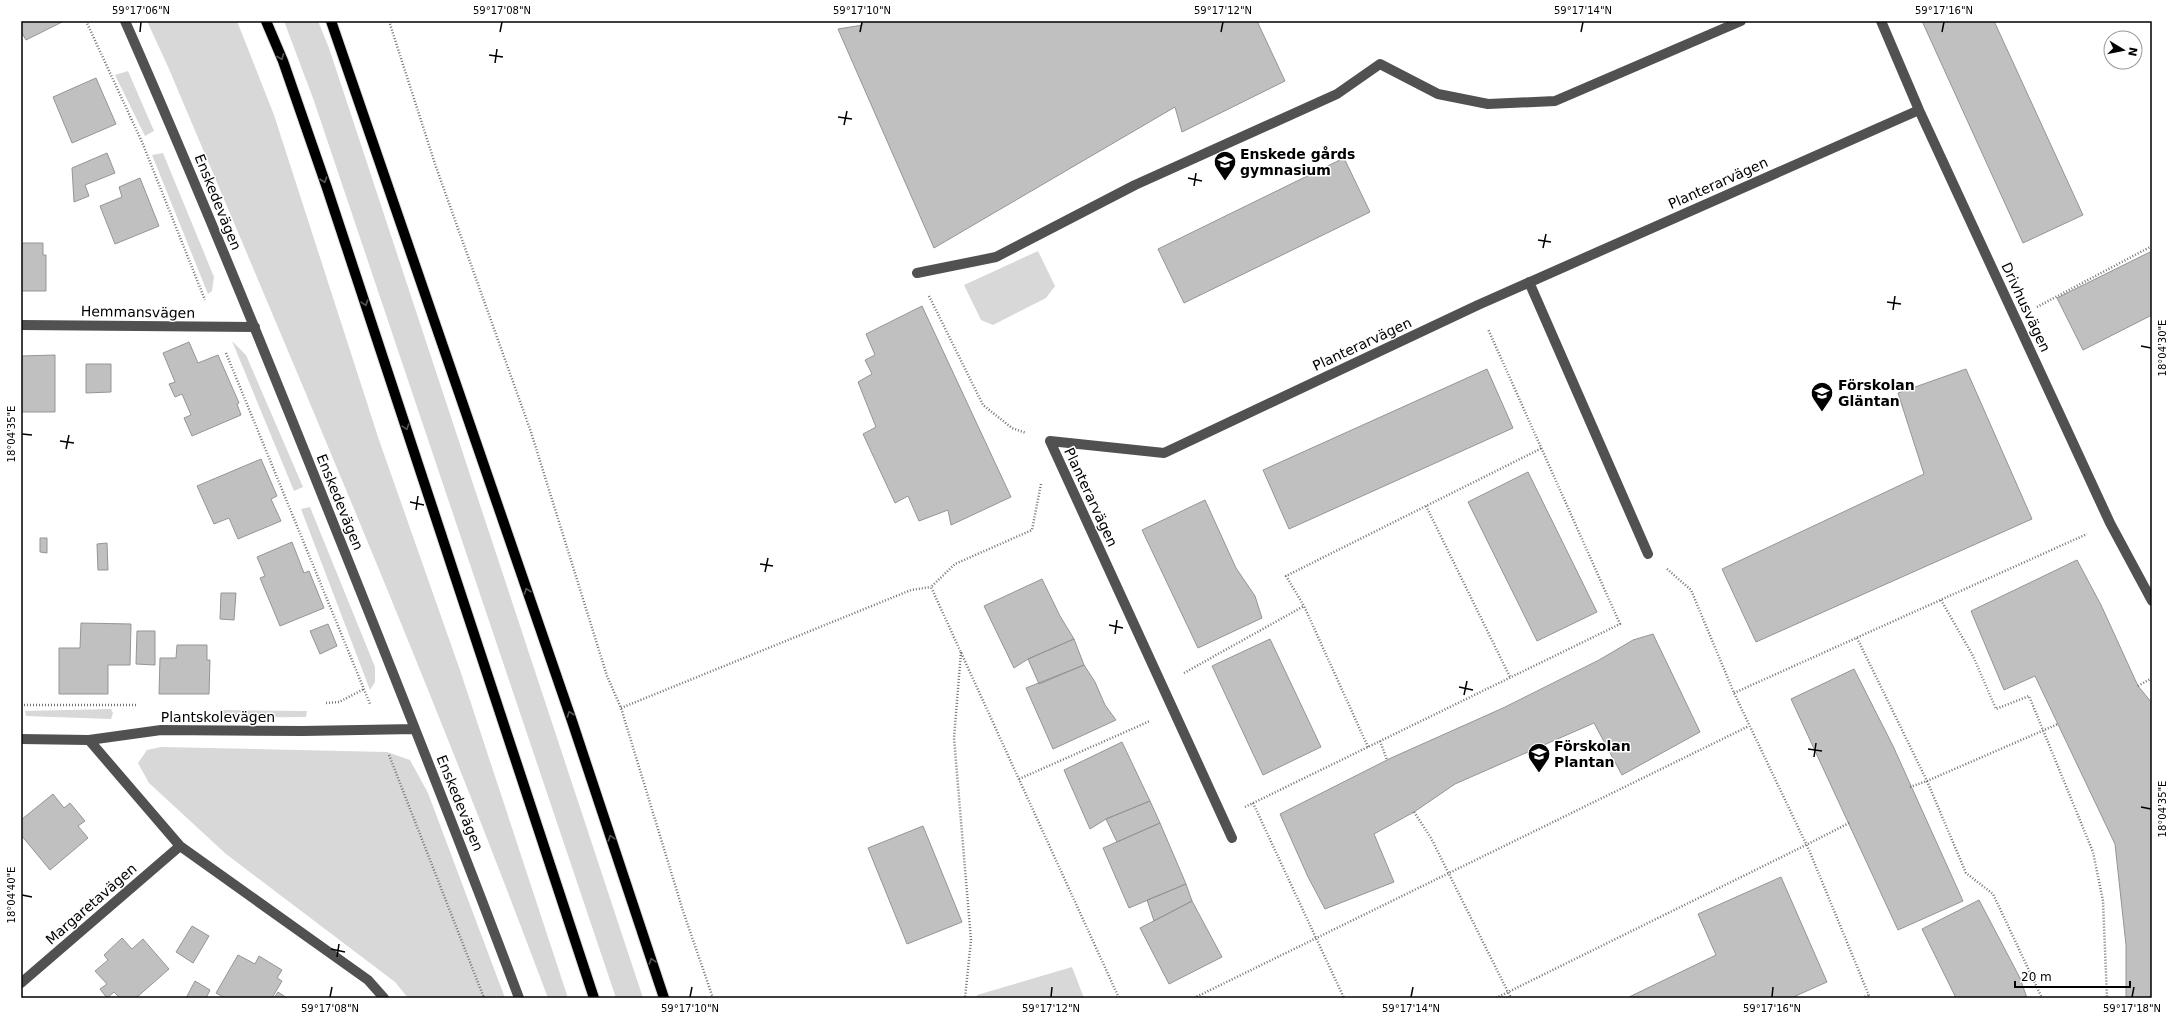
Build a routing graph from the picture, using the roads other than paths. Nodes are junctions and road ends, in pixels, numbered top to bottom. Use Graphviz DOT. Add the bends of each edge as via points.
graph roads {
  1 [pos="125,21"];
  2 [pos="266,21"];
  3 [pos="331,21"];
  4 [pos="1741,21"];
  5 [pos="1881,21"];
  6 [pos="1919,110"];
  7 [pos="917,273"];
  8 [pos="1529,282"];
  9 [pos="21,325"];
  10 [pos="255,327"];
  11 [pos="1648,554"];
  12 [pos="2152,601"];
  13 [pos="415,729"];
  14 [pos="21,739"];
  15 [pos="89,740"];
  16 [pos="1232,838"];
  17 [pos="180,846"];
  18 [pos="21,983"];
  19 [pos="384,998"];
  20 [pos="519,998"];
  21 [pos="594,998"];
  22 [pos="664,998"];
  1 -- 10 [label="street, Enskedevägen"];
  2 -- 21 [label="main road, one-way" via="283,61 327,188"];
  22 -- 3 [label="main road, one-way" via="567,706"];
  4 -- 7 [label="street" via="1555,101 1488,104 1438,94 1380,64 1337,94 1135,185 996,257"];
  5 -- 6 [label="street, Drivhusvägen"];
  6 -- 8 [label="street, Planterarvägen"];
  6 -- 12 [label="street, Drivhusvägen" via="2110,524"];
  8 -- 11 [label="street"];
  8 -- 16 [label="street, Planterarvägen" via="1164,453 1050,441"];
  9 -- 10 [label="street, Hemmansvägen"];
  10 -- 13 [label="street, Enskedevägen"];
  13 -- 15 [label="street, Plantskolevägen" via="160,730"];
  13 -- 20 [label="street, Enskedevägen"];
  14 -- 15 [label="street, Plantskolevägen"];
  15 -- 17 [label="street"];
  17 -- 18 [label="street, Margaretavägen"];
  17 -- 19 [label="street" via="368,980"];
}
